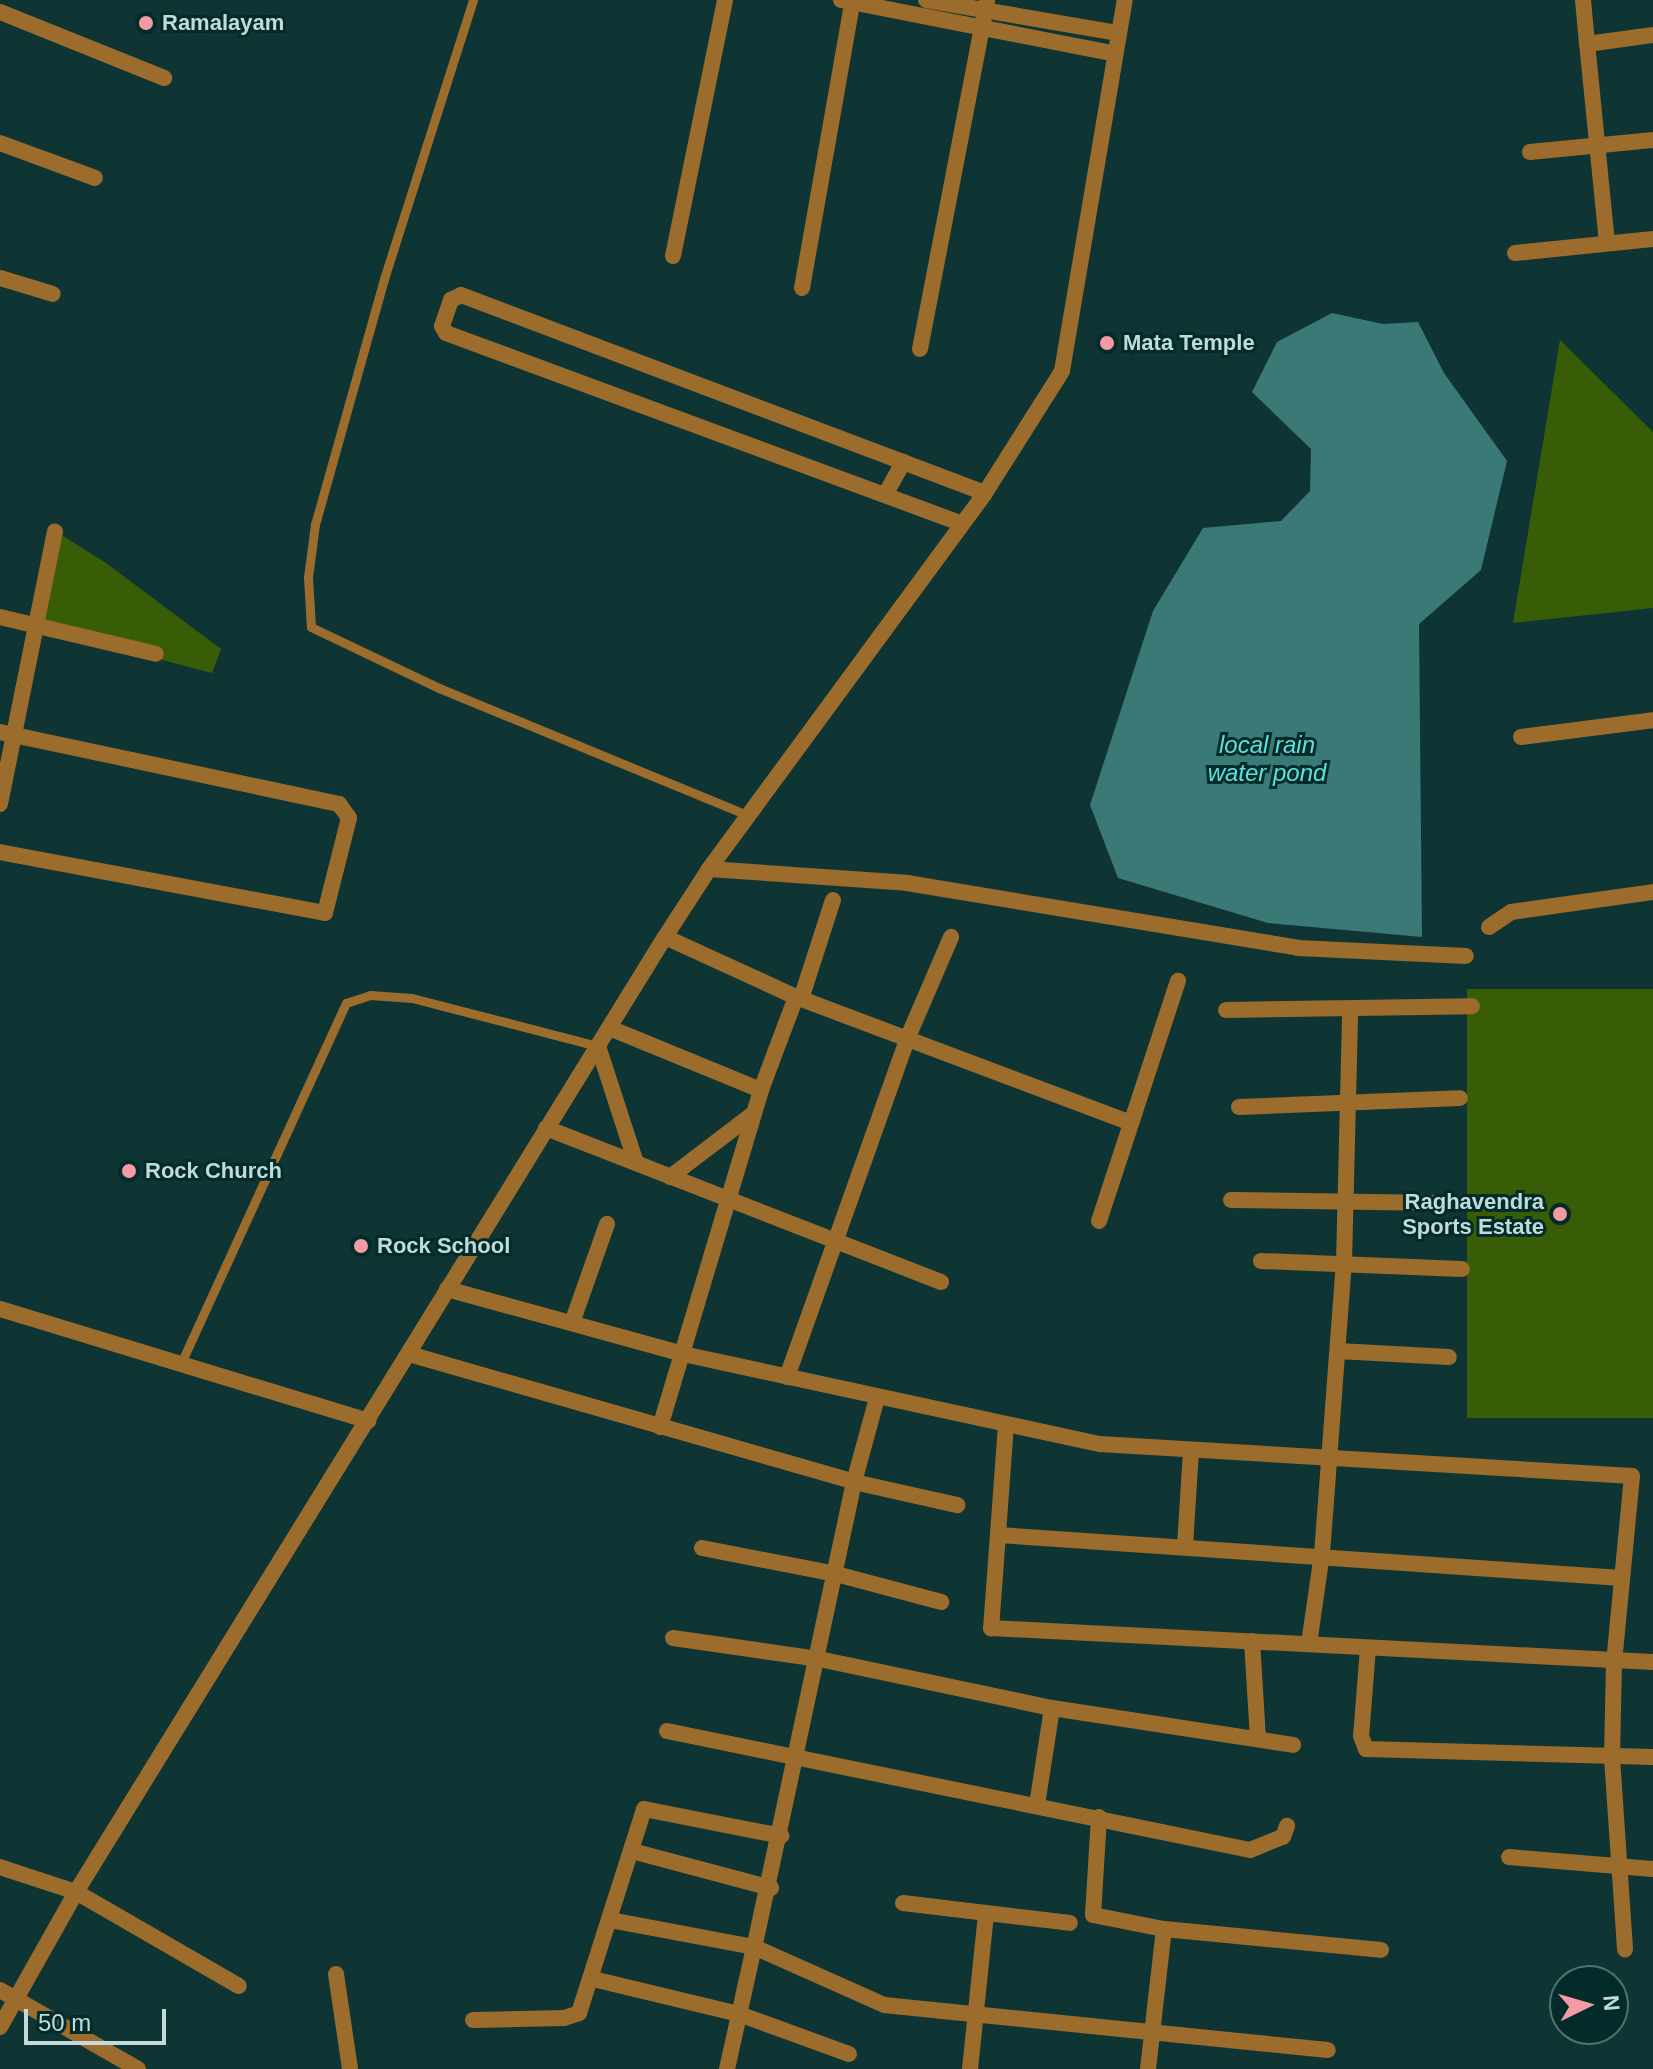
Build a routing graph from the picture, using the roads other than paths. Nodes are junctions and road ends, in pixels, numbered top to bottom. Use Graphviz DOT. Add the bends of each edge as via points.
graph roads {
  1 [pos="473,0"];
  2 [pos="725,0"];
  3 [pos="926,0"];
  4 [pos="1125,0"];
  5 [pos="1583,0"];
  6 [pos="849,1"];
  7 [pos="986,5"];
  8 [pos="0,12"];
  9 [pos="981,28"];
  10 [pos="1118,33"];
  11 [pos="1653,35"];
  12 [pos="1587,44"];
  13 [pos="1115,54"];
  14 [pos="164,78"];
  15 [pos="1653,140"];
  16 [pos="0,143"];
  17 [pos="1597,146"];
  18 [pos="1530,152"];
  19 [pos="95,178"];
  20 [pos="1653,239"];
  21 [pos="1607,243"];
  22 [pos="1515,253"];
  23 [pos="673,256"];
  24 [pos="0,278"];
  25 [pos="802,288"];
  26 [pos="53,294"];
  27 [pos="920,349"];
  28 [pos="903,462"];
  29 [pos="985,493"];
  30 [pos="885,495"];
  31 [pos="960,523"];
  32 [pos="55,531"];
  33 [pos="0,617"];
  34 [pos="33,626"];
  35 [pos="156,654"];
  36 [pos="1653,720"];
  37 [pos="6,733"];
  38 [pos="1521,737"];
  39 [pos="0,804"];
  40 [pos="749,816"];
  41 [pos="0,852"];
  42 [pos="709,869"];
  43 [pos="1653,892"];
  44 [pos="833,900"];
  45 [pos="1489,927"];
  46 [pos="665,937"];
  47 [pos="951,937"];
  48 [pos="1466,956"];
  49 [pos="1178,981"];
  50 [pos="798,998"];
  51 [pos="1472,1006"];
  52 [pos="1350,1009"];
  53 [pos="1226,1010"];
  54 [pos="612,1029"];
  55 [pos="908,1037"];
  56 [pos="598,1046"];
  57 [pos="761,1090"];
  58 [pos="1460,1098"];
  59 [pos="1348,1102"];
  60 [pos="1239,1107"];
  61 [pos="754,1113"];
  62 [pos="1131,1123"];
  63 [pos="546,1128"];
  64 [pos="636,1163"];
  65 [pos="670,1177"];
  66 [pos="728,1199"];
  67 [pos="1231,1200"];
  68 [pos="1345,1201"];
  69 [pos="1457,1203"];
  70 [pos="1099,1221"];
  71 [pos="607,1224"];
  72 [pos="835,1242"];
  73 [pos="1261,1261"];
  74 [pos="1344,1263"];
  75 [pos="1462,1269"];
  76 [pos="941,1282"];
  77 [pos="447,1289"];
  78 [pos="0,1309"];
  79 [pos="573,1320"];
  80 [pos="1338,1351"];
  81 [pos="409,1354"];
  82 [pos="683,1354"];
  83 [pos="1449,1357"];
  84 [pos="182,1361"];
  85 [pos="787,1377"];
  86 [pos="877,1398"];
  87 [pos="368,1421"];
  88 [pos="1006,1425"];
  89 [pos="660,1427"];
  90 [pos="1191,1450"];
  91 [pos="1328,1457"];
  92 [pos="854,1482"];
  93 [pos="957,1505"];
  94 [pos="999,1535"];
  95 [pos="1185,1546"];
  96 [pos="702,1548"];
  97 [pos="1322,1554"];
  98 [pos="836,1574"];
  99 [pos="1622,1578"];
  100 [pos="941,1602"];
  101 [pos="673,1638"];
  102 [pos="1252,1641"];
  103 [pos="1309,1644"];
  104 [pos="1368,1648"];
  105 [pos="819,1659"];
  106 [pos="1614,1662"];
  107 [pos="1653,1662"];
  108 [pos="1052,1708"];
  109 [pos="667,1731"];
  110 [pos="1258,1739"];
  111 [pos="1293,1745"];
  112 [pos="798,1757"];
  113 [pos="1653,1757"];
  114 [pos="1612,1758"];
  115 [pos="1037,1805"];
  116 [pos="1099,1817"];
  117 [pos="1287,1826"];
  118 [pos="781,1836"];
  119 [pos="632,1851"];
  120 [pos="1509,1857"];
  121 [pos="1616,1862"];
  122 [pos="0,1867"];
  123 [pos="1653,1869"];
  124 [pos="771,1888"];
  125 [pos="76,1892"];
  126 [pos="903,1903"];
  127 [pos="986,1913"];
  128 [pos="610,1920"];
  129 [pos="1070,1923"];
  130 [pos="1164,1929"];
  131 [pos="754,1947"];
  132 [pos="1381,1950"];
  133 [pos="1625,1950"];
  134 [pos="336,1974"];
  135 [pos="593,1979"];
  136 [pos="239,1986"];
  137 [pos="0,1990"];
  138 [pos="17,1996"];
  139 [pos="739,2014"];
  140 [pos="975,2015"];
  141 [pos="473,2020"];
  142 [pos="0,2027"];
  143 [pos="1152,2032"];
  144 [pos="1328,2050"];
  145 [pos="849,2054"];
  146 [pos="138,2069"];
  147 [pos="350,2069"];
  148 [pos="727,2069"];
  149 [pos="970,2069"];
  150 [pos="1148,2069"];
  1 -- 40 [label="lane" via="384,279 315,524 308,577 311,627 439,688"];
  2 -- 23 [label="street"];
  3 -- 7 [label="street"];
  4 -- 10 [label="street"];
  5 -- 12 [label="street"];
  6 -- 9 [label="street"];
  6 -- 25 [label="street"];
  7 -- 9 [label="street"];
  7 -- 10 [label="street"];
  8 -- 14 [label="street"];
  9 -- 13 [label="street"];
  9 -- 27 [label="street"];
  10 -- 13 [label="street"];
  11 -- 12 [label="street"];
  12 -- 17 [label="street"];
  13 -- 29 [label="street" via="1062,371"];
  15 -- 17 [label="street"];
  16 -- 19 [label="street"];
  17 -- 18 [label="street"];
  17 -- 21 [label="street"];
  20 -- 21 [label="street"];
  21 -- 22 [label="street"];
  24 -- 26 [label="street"];
  28 -- 29 [label="street"];
  28 -- 30 [label="street"];
  28 -- 30 [label="street" via="461,295 451,300 442,326 446,333"];
  29 -- 31 [label="street"];
  30 -- 31 [label="street"];
  31 -- 40 [label="street"];
  32 -- 34 [label="street"];
  33 -- 34 [label="street"];
  34 -- 35 [label="street"];
  34 -- 37 [label="street"];
  36 -- 38 [label="street"];
  37 -- 39 [label="street"];
  37 -- 41 [label="street" via="339,804 349,818 325,913"];
  40 -- 42 [label="street"];
  42 -- 46 [label="street"];
  42 -- 48 [label="street" via="907,883 1298,948"];
  43 -- 45 [label="street" via="1511,912"];
  44 -- 50 [label="street"];
  46 -- 50 [label="street"];
  46 -- 54 [label="street"];
  47 -- 55 [label="street"];
  49 -- 62 [label="street"];
  50 -- 55 [label="street"];
  50 -- 57 [label="street"];
  51 -- 52 [label="street"];
  52 -- 53 [label="street"];
  52 -- 59 [label="street"];
  54 -- 56 [label="street"];
  54 -- 57 [label="street"];
  55 -- 62 [label="street"];
  55 -- 72 [label="street"];
  56 -- 63 [label="street"];
  56 -- 64 [label="street"];
  56 -- 84 [label="lane" via="412,998 370,995 346,1003"];
  57 -- 61 [label="street"];
  58 -- 59 [label="street"];
  59 -- 60 [label="street"];
  59 -- 68 [label="street"];
  61 -- 65 [label="street"];
  61 -- 66 [label="street"];
  62 -- 70 [label="street"];
  63 -- 64 [label="street"];
  63 -- 77 [label="street"];
  64 -- 65 [label="street"];
  65 -- 66 [label="street"];
  66 -- 72 [label="street"];
  66 -- 82 [label="street"];
  67 -- 68 [label="street"];
  68 -- 69 [label="street"];
  68 -- 74 [label="street"];
  71 -- 79 [label="street"];
  72 -- 76 [label="street"];
  72 -- 85 [label="street"];
  73 -- 74 [label="street"];
  74 -- 75 [label="street"];
  74 -- 80 [label="street"];
  77 -- 79 [label="street"];
  77 -- 81 [label="street"];
  78 -- 84 [label="street"];
  79 -- 82 [label="street"];
  80 -- 83 [label="street"];
  80 -- 91 [label="street"];
  81 -- 87 [label="street"];
  81 -- 89 [label="street"];
  82 -- 85 [label="street"];
  82 -- 89 [label="street"];
  84 -- 87 [label="street"];
  85 -- 86 [label="street"];
  86 -- 88 [label="street"];
  86 -- 92 [label="street"];
  87 -- 125 [label="street"];
  88 -- 90 [label="street" via="1100,1444"];
  88 -- 94 [label="street"];
  89 -- 92 [label="street"];
  90 -- 91 [label="street"];
  90 -- 95 [label="street"];
  91 -- 97 [label="street"];
  91 -- 99 [label="street" via="1632,1476"];
  92 -- 93 [label="street"];
  92 -- 98 [label="street"];
  94 -- 95 [label="street"];
  94 -- 102 [label="street" via="991,1628"];
  95 -- 97 [label="street"];
  96 -- 98 [label="street"];
  97 -- 99 [label="street" via="1484,1572"];
  97 -- 103 [label="street"];
  98 -- 100 [label="street"];
  98 -- 105 [label="street"];
  99 -- 106 [label="street"];
  101 -- 105 [label="street"];
  102 -- 103 [label="street"];
  102 -- 110 [label="street"];
  103 -- 104 [label="street"];
  104 -- 106 [label="street"];
  104 -- 114 [label="street" via="1361,1736 1366,1749"];
  105 -- 108 [label="street"];
  105 -- 112 [label="street"];
  106 -- 107 [label="street"];
  106 -- 114 [label="street"];
  108 -- 110 [label="street"];
  108 -- 115 [label="street"];
  109 -- 112 [label="street"];
  110 -- 111 [label="street"];
  112 -- 115 [label="street"];
  112 -- 118 [label="street"];
  113 -- 114 [label="street"];
  114 -- 121 [label="street"];
  115 -- 116 [label="street"];
  116 -- 117 [label="street" via="1250,1850 1283,1837"];
  116 -- 130 [label="street" via="1093,1915"];
  118 -- 119 [label="street" via="648,1806"];
  118 -- 124 [label="street"];
  119 -- 124 [label="street"];
  119 -- 128 [label="street"];
  120 -- 121 [label="street"];
  121 -- 123 [label="street"];
  121 -- 133 [label="street"];
  122 -- 125 [label="street"];
  124 -- 131 [label="street"];
  125 -- 136 [label="street"];
  125 -- 138 [label="street"];
  126 -- 127 [label="street"];
  127 -- 129 [label="street"];
  127 -- 140 [label="street"];
  128 -- 131 [label="street"];
  128 -- 135 [label="street"];
  130 -- 132 [label="street"];
  130 -- 143 [label="street"];
  131 -- 139 [label="street"];
  131 -- 140 [label="street" via="884,2005"];
  134 -- 147 [label="street"];
  135 -- 139 [label="street"];
  135 -- 141 [label="street" via="573,2018"];
  137 -- 138 [label="street"];
  138 -- 142 [label="street"];
  138 -- 146 [label="street"];
  139 -- 145 [label="street"];
  139 -- 148 [label="street"];
  140 -- 143 [label="street"];
  140 -- 149 [label="street"];
  143 -- 144 [label="street"];
  143 -- 150 [label="street"];
}
